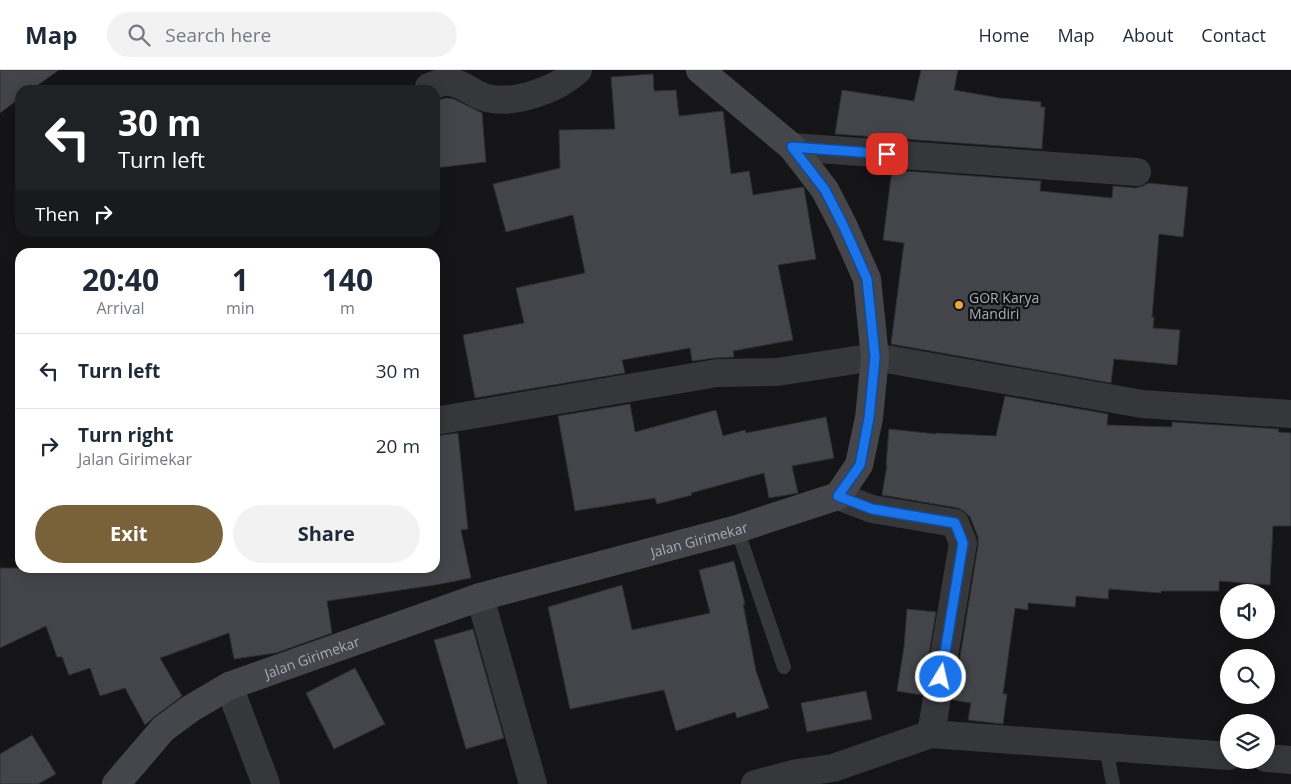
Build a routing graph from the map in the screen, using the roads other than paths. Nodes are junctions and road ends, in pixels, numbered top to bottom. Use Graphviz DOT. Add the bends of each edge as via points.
graph roads {
  1 [pos="578,70"];
  2 [pos="700,70"];
  3 [pos="435,85"];
  4 [pos="792,147"];
  5 [pos="1137,172"];
  6 [pos="875,357"];
  7 [pos="1291,414"];
  8 [pos="440,419"];
  9 [pos="838,496"];
  10 [pos="737,529"];
  11 [pos="480,598"];
  12 [pos="784,666"];
  13 [pos="229,686"];
  14 [pos="931,734"];
  15 [pos="1106,748"];
  16 [pos="1220,755"];
  17 [pos="1275,759"];
  18 [pos="1291,760"];
  19 [pos="837,776"];
  20 [pos="116,784"];
  21 [pos="266,784"];
  22 [pos="533,784"];
  23 [pos="755,784"];
  24 [pos="1113,784"];
  1 -- 3 [label="street" via="550,89 502,100 486,98 454,82"];
  2 -- 4 [label="street"];
  4 -- 5 [label="street"];
  4 -- 6 [label="street" via="825,190 867,279"];
  6 -- 7 [label="street" via="1142,404"];
  6 -- 8 [label="street" via="777,372 717,373"];
  6 -- 9 [label="street" via="860,465"];
  9 -- 10 [label="street, Jalan Girimekar"];
  9 -- 14 [label="street" via="872,509 955,523 961,536 963,543"];
  10 -- 11 [label="street, Jalan Girimekar"];
  10 -- 12 [label="lane"];
  11 -- 13 [label="street, Jalan Girimekar"];
  11 -- 22 [label="street"];
  13 -- 20 [label="street, Jalan Girimekar" via="163,729"];
  13 -- 21 [label="street"];
  14 -- 15 [label="street"];
  14 -- 19 [label="street"];
  15 -- 16 [label="street"];
  15 -- 24 [label="lane"];
  17 -- 18 [label="street"];
  19 -- 23 [label="street" via="797,774"];
}
